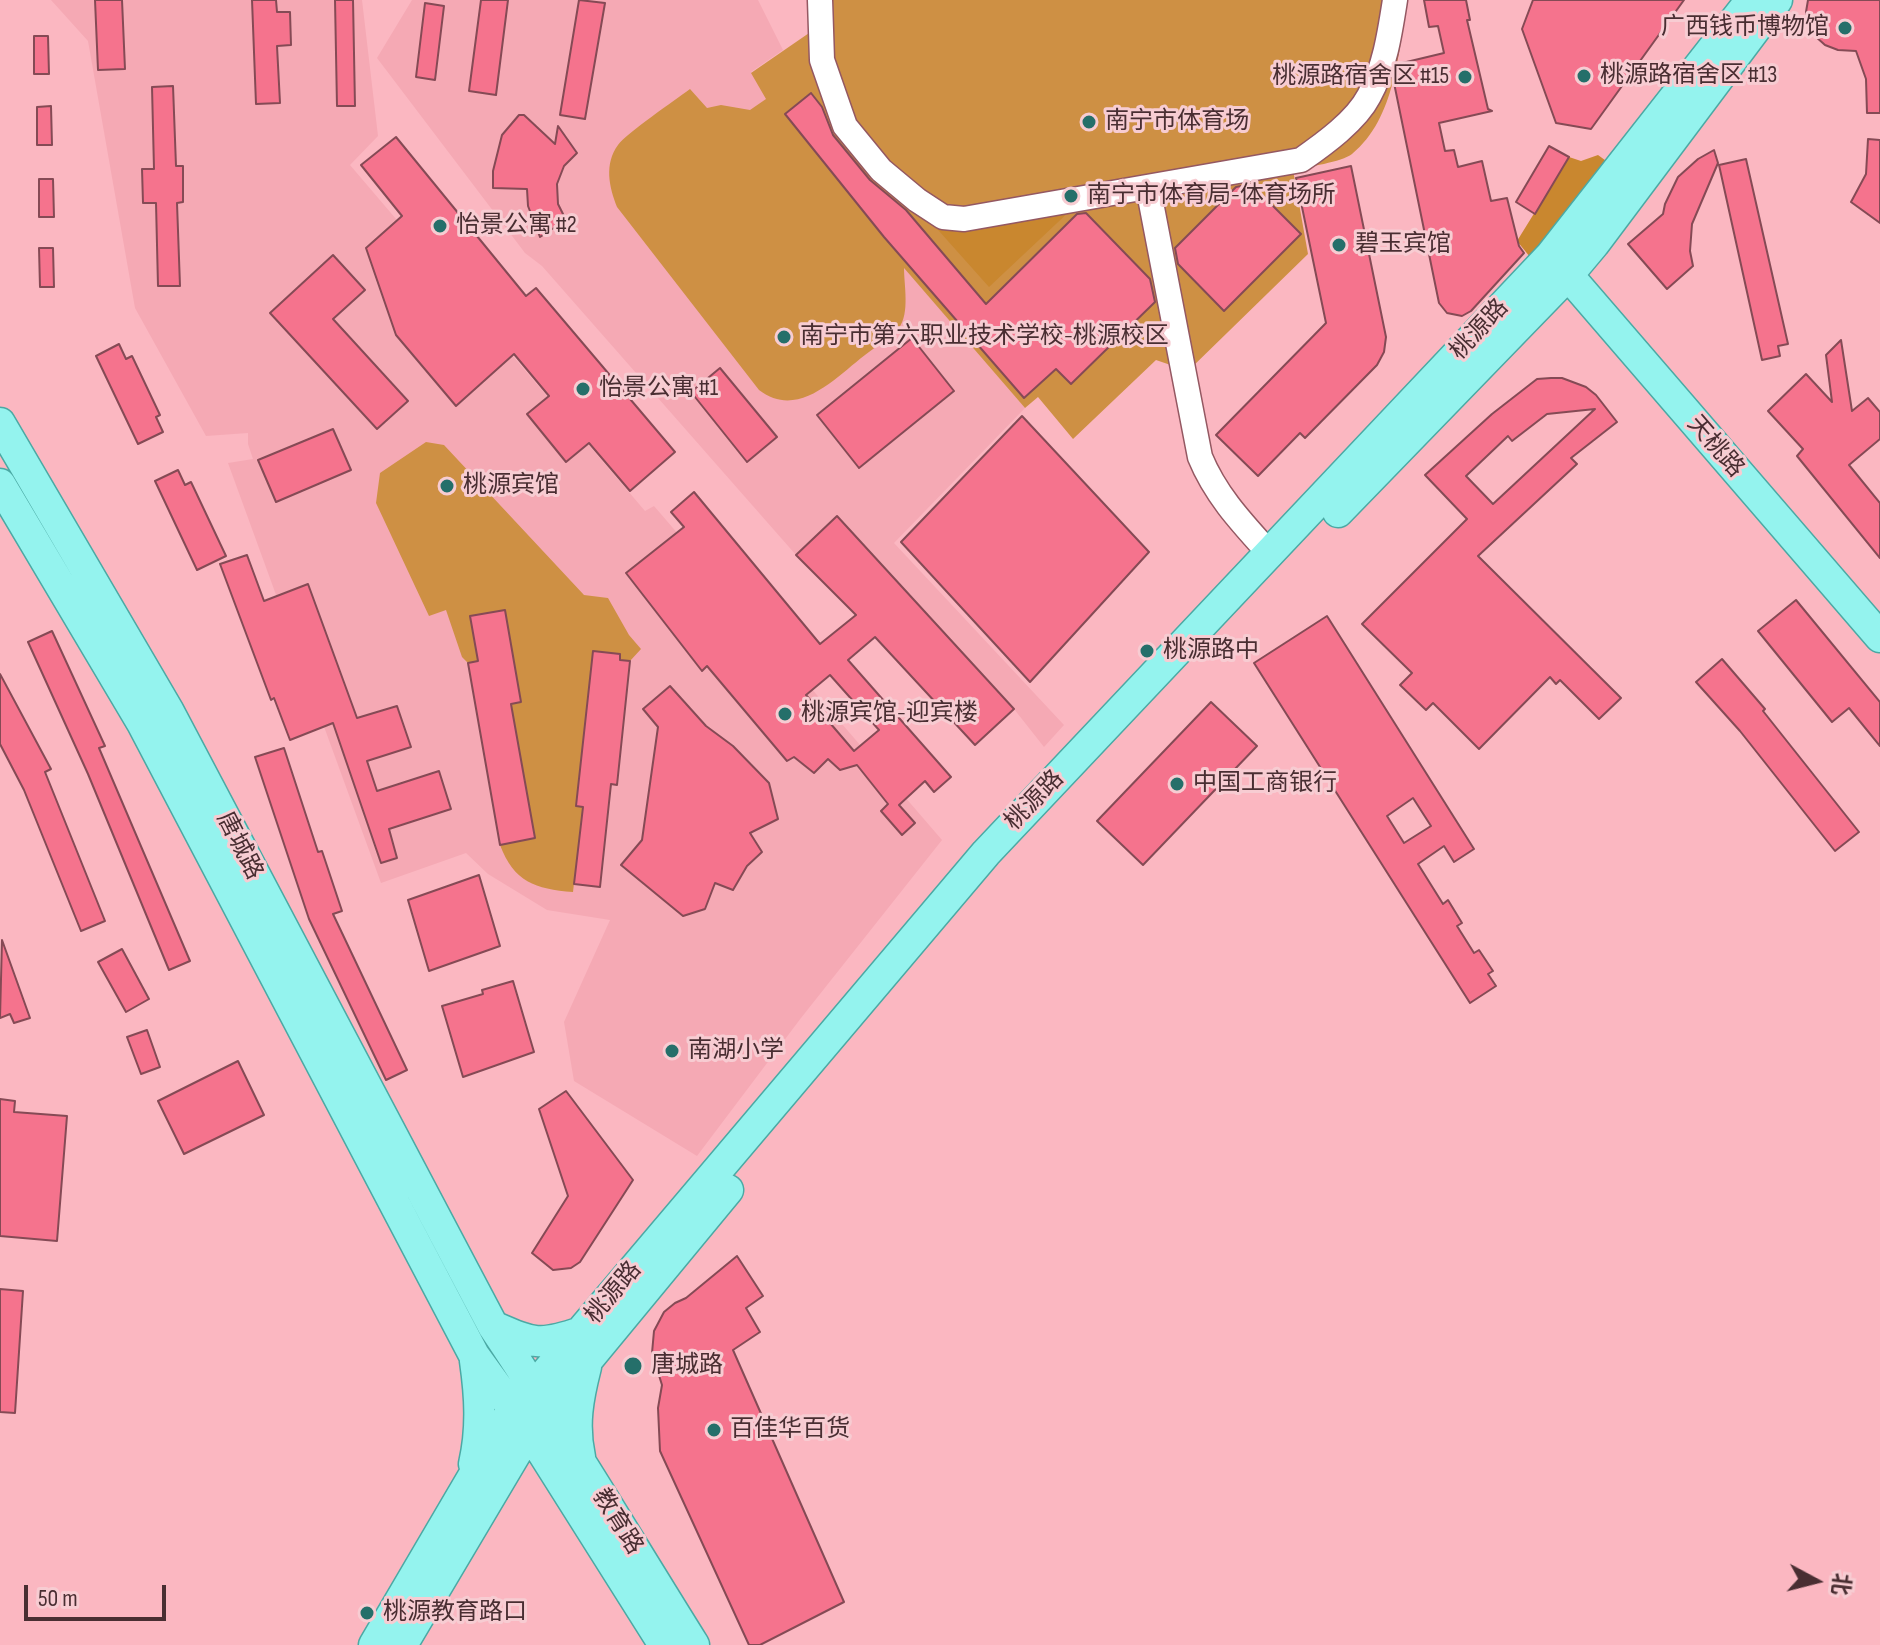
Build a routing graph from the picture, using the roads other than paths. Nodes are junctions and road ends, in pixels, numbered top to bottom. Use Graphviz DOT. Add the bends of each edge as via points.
graph roads {
  1 [pos="820,0"];
  2 [pos="1395,0"];
  3 [pos="1751,0"];
  4 [pos="1777,0"];
  5 [pos="1148,187"];
  6 [pos="1560,265"];
  7 [pos="0,423"];
  8 [pos="0,484"];
  9 [pos="1271,555"];
  10 [pos="1880,637"];
  11 [pos="493,1326"];
  12 [pos="584,1346"];
  13 [pos="474,1355"];
  14 [pos="533,1407"];
  15 [pos="583,1467"];
  16 [pos="480,1489"];
  17 [pos="574,1503"];
  18 [pos="374,1645"];
  19 [pos="402,1645"];
  20 [pos="664,1645"];
  21 [pos="694,1645"];
  1 -- 5 [label="street" via="822,60 845,126 881,170 943,217 964,219"];
  2 -- 5 [label="street" via="1387,45 1368,98 1334,136 1301,160"];
  3 -- 6 [label="main road, 桃源路"];
  4 -- 6 [label="main road, 桃源路" via="1594,244"];
  5 -- 9 [label="street" via="1200,457 1228,507"];
  6 -- 9 [label="main road, 桃源路"];
  6 -- 10 [label="main road, 天桃路"];
  6 -- 12 [label="main road, 桃源路" via="997,863"];
  7 -- 11 [label="main road, 唐城路" via="168,710"];
  8 -- 13 [label="main road, 唐城路" via="142,723"];
  9 -- 12 [label="main road, 桃源路" via="986,853"];
  11 -- 12 [label="main road" via="528,1341"];
  11 -- 14 [label="main road, 唐城路"];
  12 -- 14 [label="main road, 桃源路"];
  12 -- 15 [label="main road" via="575,1435"];
  13 -- 14 [label="main road, 唐城路"];
  13 -- 16 [label="main road" via="481,1397"];
  14 -- 15 [label="main road, 教育路"];
  14 -- 16 [label="main road, 桃源路"];
  14 -- 17 [label="main road, 教育路"];
  15 -- 21 [label="main road, 教育路"];
  16 -- 17 [label="main road" via="532,1478"];
  16 -- 18 [label="main road, 桃源路"];
  16 -- 19 [label="main road, 桃源路"];
  17 -- 20 [label="main road, 教育路"];
}
